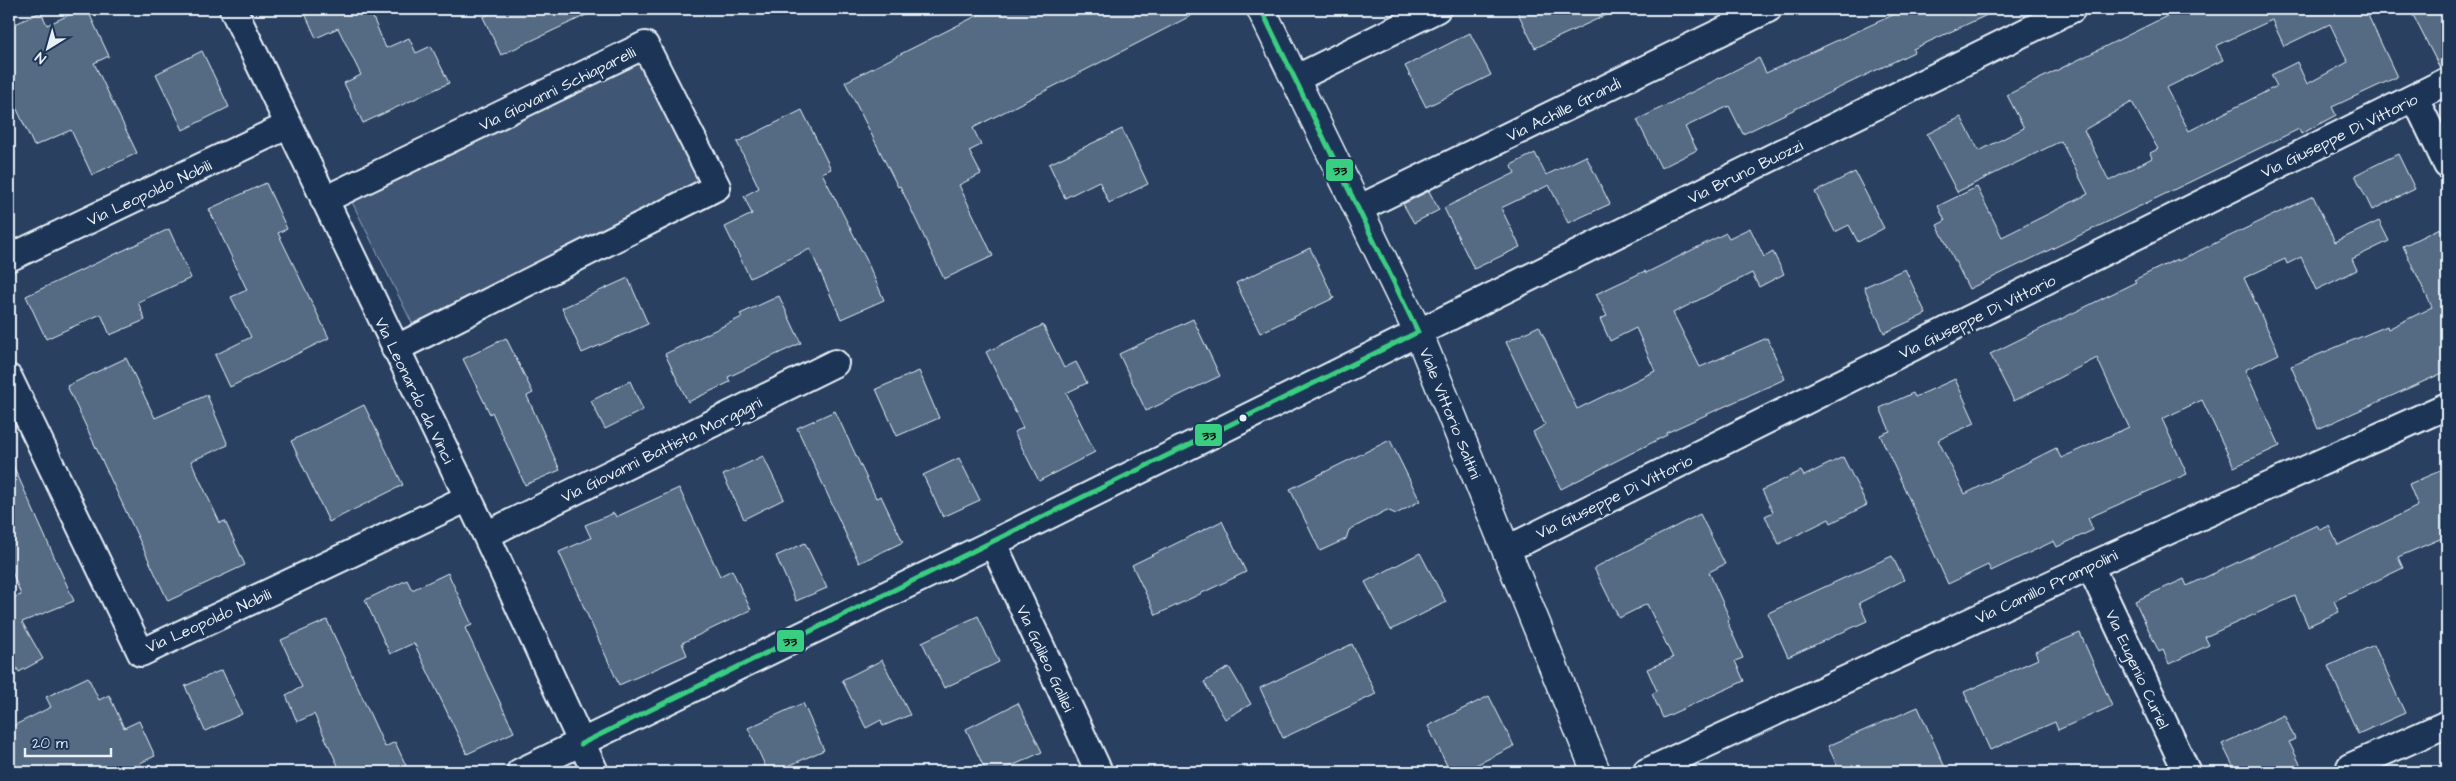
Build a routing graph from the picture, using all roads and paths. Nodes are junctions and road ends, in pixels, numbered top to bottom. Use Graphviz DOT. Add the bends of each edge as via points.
graph roads {
  1 [pos="233,9"];
  2 [pos="1261,9"];
  3 [pos="1437,9"];
  4 [pos="1768,9"];
  5 [pos="2072,9"];
  6 [pos="1295,80"];
  7 [pos="2447,82"];
  8 [pos="2415,98"];
  9 [pos="289,125"];
  10 [pos="2447,165"];
  11 [pos="324,200"];
  12 [pos="1358,209"];
  13 [pos="9,258"];
  14 [pos="1418,332"];
  15 [pos="395,349"];
  16 [pos="836,363"];
  17 [pos="9,378"];
  18 [pos="2447,406"];
  19 [pos="468,498"];
  20 [pos="486,535"];
  21 [pos="993,543"];
  22 [pos="1506,548"];
  23 [pos="2090,566"];
  24 [pos="2447,724"];
  25 [pos="581,744"];
  26 [pos="2350,767"];
  27 [pos="1095,771"];
  28 [pos="520,772"];
  29 [pos="595,772"];
  30 [pos="1596,772"];
  31 [pos="1646,772"];
  32 [pos="2187,772"];
  1 -- 9 [label="street, Via Leonardo da Vinci"];
  2 -- 6 [label="street, Viale Vittorio Saltini"];
  3 -- 6 [label="street"];
  4 -- 12 [label="street, Via Achille Grandi"];
  5 -- 14 [label="street, Via Bruno Buozzi"];
  6 -- 12 [label="street, Viale Vittorio Saltini"];
  7 -- 8 [label="street, Via Giuseppe Di Vittorio"];
  8 -- 10 [label="street"];
  8 -- 22 [label="street, Via Giuseppe Di Vittorio"];
  9 -- 11 [label="street, Via Leonardo da Vinci"];
  9 -- 13 [label="street, Via Leopoldo Nobili"];
  11 -- 15 [label="street, Via Leonardo da Vinci"];
  11 -- 15 [label="street, Via Giovanni Schiaparelli" via="646,45 717,187"];
  12 -- 14 [label="street, Viale Vittorio Saltini"];
  14 -- 21 [label="street, Via Bruno Buozzi"];
  14 -- 22 [label="street, Viale Vittorio Saltini"];
  15 -- 19 [label="street, Via Leonardo da Vinci"];
  16 -- 20 [label="street, Via Giovanni Battista Morgagni"];
  17 -- 19 [label="street, Via Leopoldo Nobili" via="141,653"];
  18 -- 23 [label="street, Via Camillo Prampolini"];
  19 -- 20 [label="street, Via Leonardo da Vinci"];
  20 -- 25 [label="street, Via Leonardo da Vinci"];
  21 -- 25 [label="street, Via Bruno Buozzi"];
  21 -- 27 [label="street, Via Galileo Galilei"];
  22 -- 30 [label="street, Viale Vittorio Saltini"];
  23 -- 31 [label="street, Via Camillo Prampolini"];
  23 -- 32 [label="street, Via Eugenio Curiel"];
  24 -- 26 [label="street"];
  25 -- 28 [label="street, Via Bruno Buozzi"];
  25 -- 29 [label="street, Via Leonardo da Vinci"];
}
